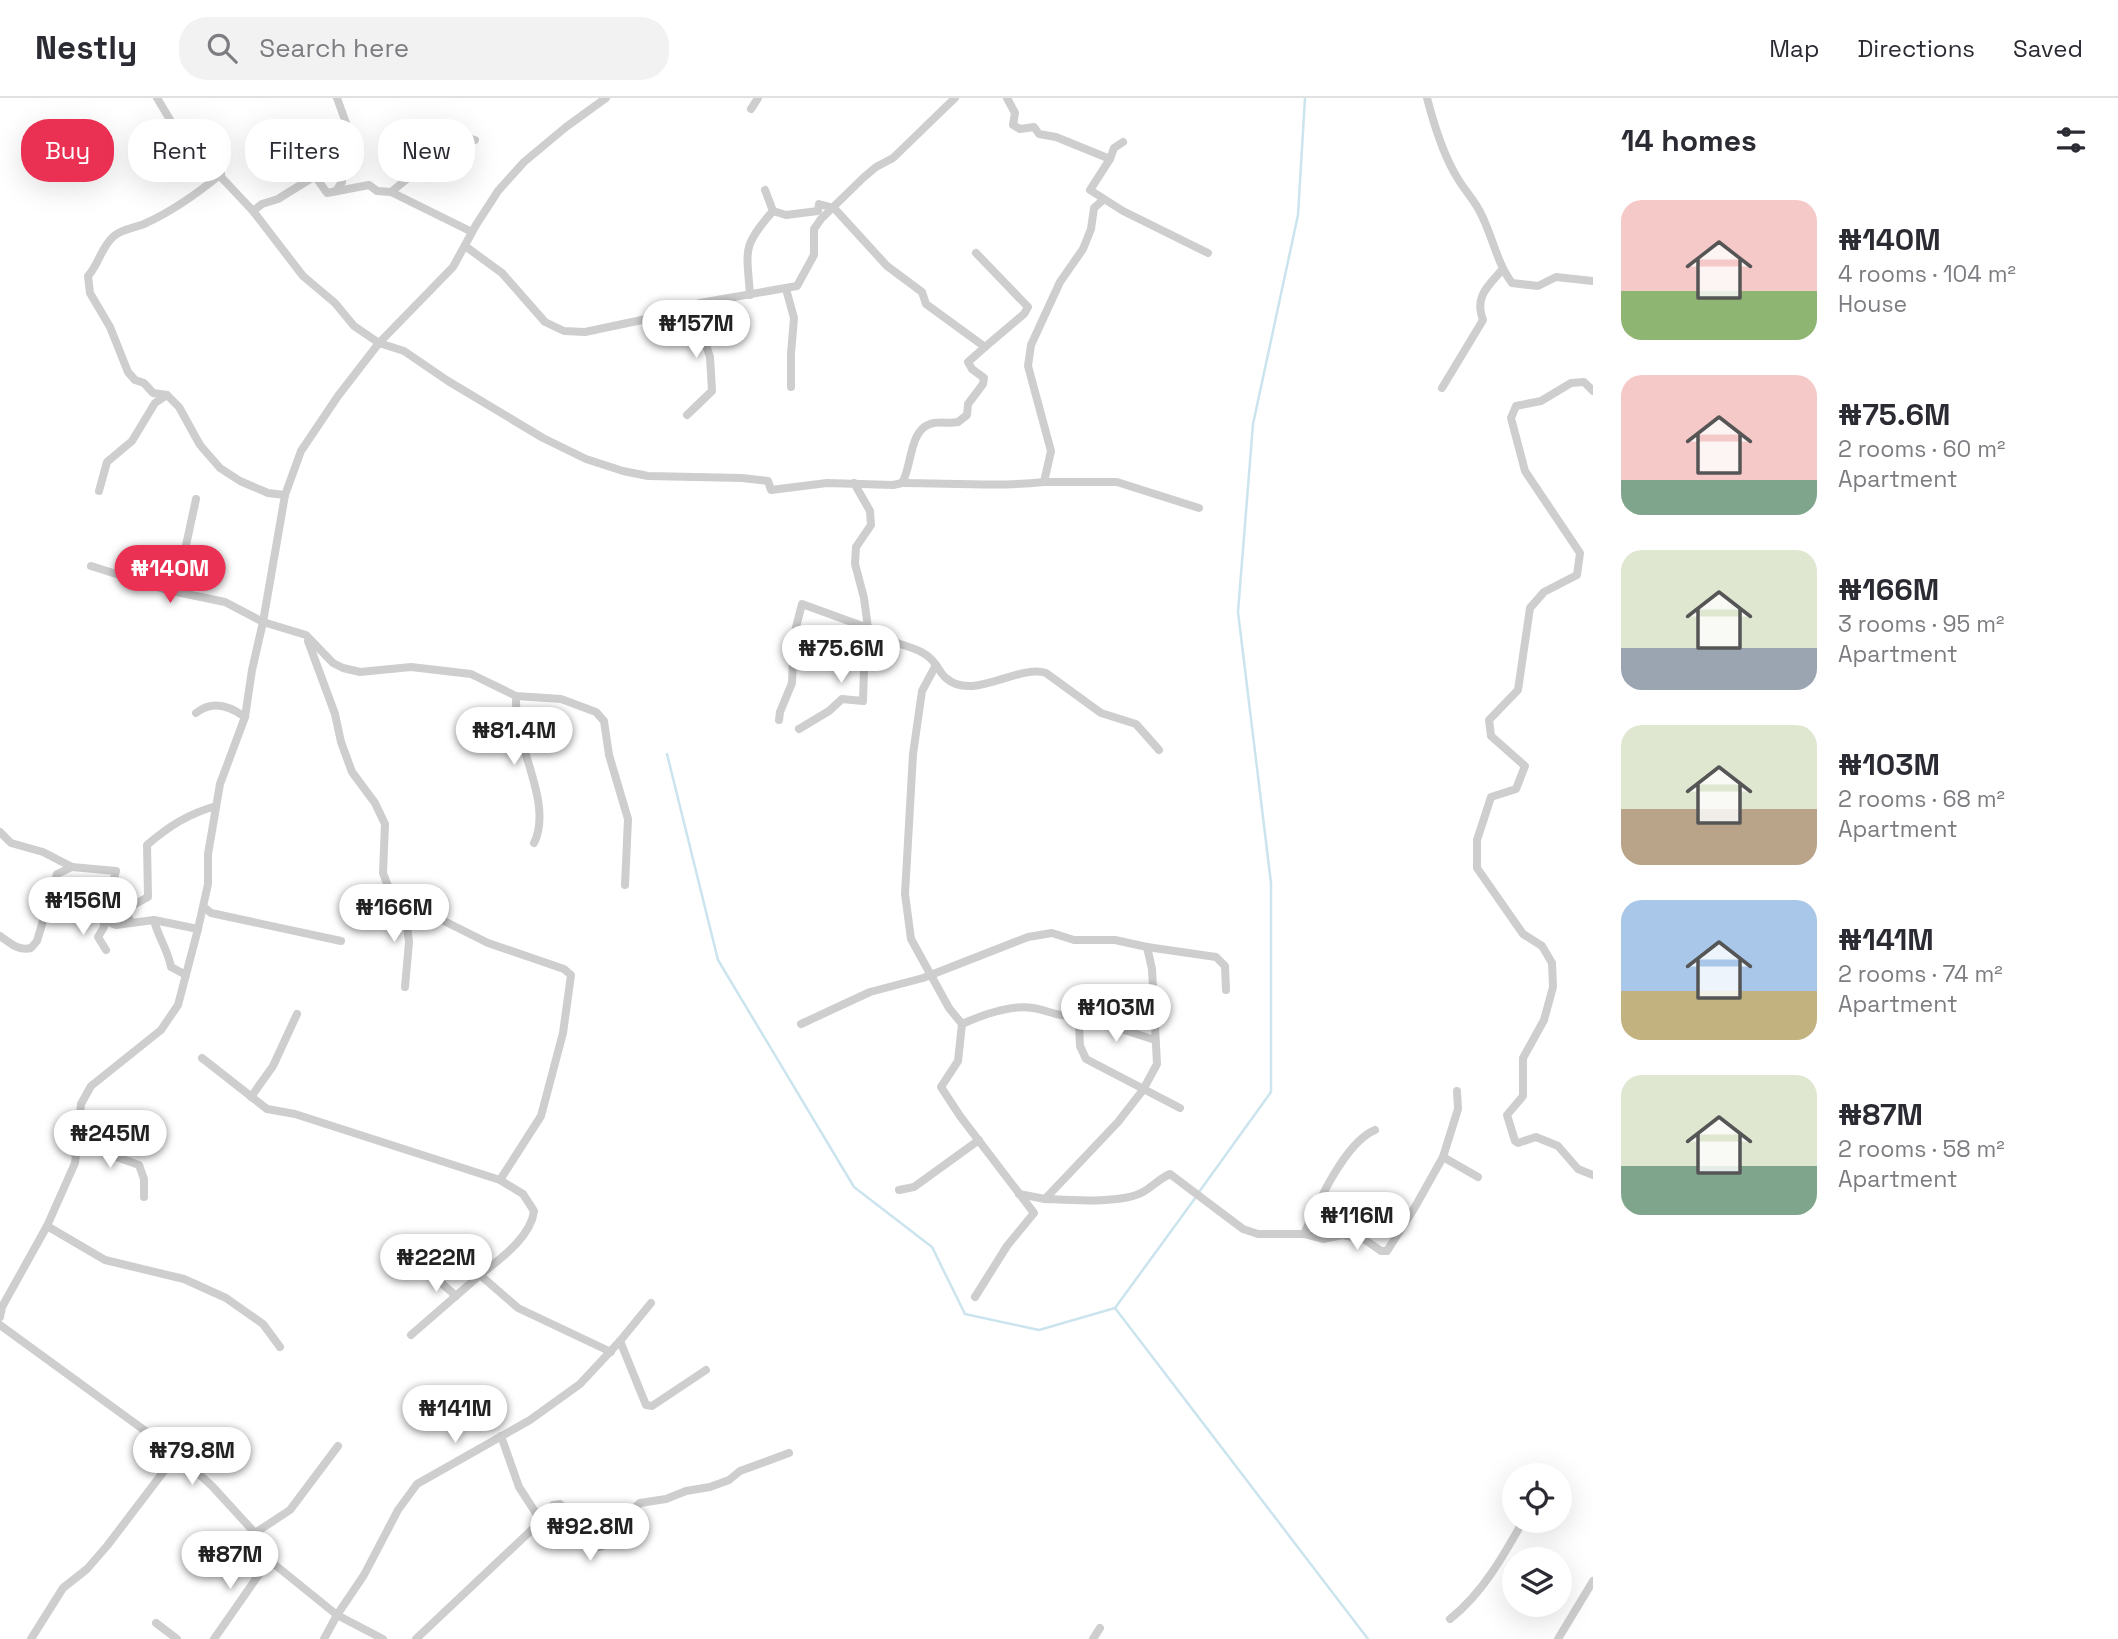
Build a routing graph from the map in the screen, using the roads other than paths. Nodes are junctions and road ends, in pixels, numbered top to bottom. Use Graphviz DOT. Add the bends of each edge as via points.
graph roads {
  1 [pos="158,98"];
  2 [pos="337,98"];
  3 [pos="606,98"];
  4 [pos="758,98"];
  5 [pos="955,98"];
  6 [pos="1007,98"];
  7 [pos="1427,98"];
  8 [pos="751,109"];
  9 [pos="170,119"];
  10 [pos="1123,142"];
  11 [pos="1110,159"];
  12 [pos="211,182"];
  13 [pos="228,182"];
  14 [pos="403,182"];
  15 [pos="765,190"];
  16 [pos="336,191"];
  17 [pos="391,192"];
  18 [pos="1103,200"];
  19 [pos="834,208"];
  20 [pos="253,211"];
  21 [pos="773,211"];
  22 [pos="472,232"];
  23 [pos="465,246"];
  24 [pos="976,253"];
  25 [pos="1208,253"];
  26 [pos="1502,270"];
  27 [pos="1593,281"];
  28 [pos="786,289"];
  29 [pos="750,295"];
  30 [pos="699,303"];
  31 [pos="379,343"];
  32 [pos="985,346"];
  33 [pos="791,387"];
  34 [pos="1441,388"];
  35 [pos="1593,391"];
  36 [pos="167,395"];
  37 [pos="687,415"];
  38 [pos="854,482"];
  39 [pos="1044,482"];
  40 [pos="902,483"];
  41 [pos="99,491"];
  42 [pos="285,495"];
  43 [pos="196,499"];
  44 [pos="1199,509"];
  45 [pos="91,566"];
  46 [pos="167,590"];
  47 [pos="263,622"];
  48 [pos="868,628"];
  49 [pos="306,635"];
  50 [pos="936,665"];
  51 [pos="516,696"];
  52 [pos="196,713"];
  53 [pos="245,717"];
  54 [pos="779,720"];
  55 [pos="799,729"];
  56 [pos="1159,750"];
  57 [pos="216,806"];
  58 [pos="0,832"];
  59 [pos="534,844"];
  60 [pos="72,867"];
  61 [pos="625,885"];
  62 [pos="404,901"];
  63 [pos="204,906"];
  64 [pos="103,915"];
  65 [pos="154,920"];
  66 [pos="131,922"];
  67 [pos="198,929"];
  68 [pos="0,936"];
  69 [pos="341,941"];
  70 [pos="1147,947"];
  71 [pos="106,950"];
  72 [pos="186,975"];
  73 [pos="930,975"];
  74 [pos="405,987"];
  75 [pos="1226,989"];
  76 [pos="297,1014"];
  77 [pos="802,1024"];
  78 [pos="962,1024"];
  79 [pos="1079,1025"];
  80 [pos="1155,1040"];
  81 [pos="202,1059"];
  82 [pos="1143,1090"];
  83 [pos="1457,1091"];
  84 [pos="251,1097"];
  85 [pos="1180,1108"];
  86 [pos="1375,1130"];
  87 [pos="979,1140"];
  88 [pos="77,1143"];
  89 [pos="1443,1157"];
  90 [pos="1593,1175"];
  91 [pos="1478,1177"];
  92 [pos="500,1181"];
  93 [pos="899,1190"];
  94 [pos="1019,1194"];
  95 [pos="144,1197"];
  96 [pos="1045,1199"];
  97 [pos="47,1226"];
  98 [pos="1304,1234"];
  99 [pos="421,1264"];
  100 [pos="480,1275"];
  101 [pos="456,1296"];
  102 [pos="975,1297"];
  103 [pos="651,1303"];
  104 [pos="0,1317"];
  105 [pos="0,1325"];
  106 [pos="411,1335"];
  107 [pos="620,1341"];
  108 [pos="280,1347"];
  109 [pos="611,1352"];
  110 [pos="706,1370"];
  111 [pos="501,1436"];
  112 [pos="338,1446"];
  113 [pos="789,1453"];
  114 [pos="177,1454"];
  115 [pos="541,1521"];
  116 [pos="255,1533"];
  117 [pos="1516,1533"];
  118 [pos="269,1560"];
  119 [pos="1593,1581"];
  120 [pos="337,1615"];
  121 [pos="1450,1619"];
  122 [pos="156,1623"];
  123 [pos="1100,1628"];
  124 [pos="31,1639"];
  125 [pos="177,1639"];
  126 [pos="214,1639"];
  127 [pos="324,1639"];
  128 [pos="383,1639"];
  129 [pos="416,1639"];
  130 [pos="1093,1639"];
  131 [pos="1558,1639"];
  1 -- 9 [label="street"];
  2 -- 16 [label="street" via="346,123 340,155 342,182"];
  3 -- 22 [label="street" via="524,162 498,191"];
  4 -- 8 [label="street"];
  5 -- 19 [label="street"];
  6 -- 11 [label="street" via="1015,113 1013,125 1034,127 1039,134"];
  7 -- 26 [label="street" via="1446,155 1479,209"];
  10 -- 11 [label="street" via="1114,148"];
  11 -- 18 [label="street" via="1090,190"];
  12 -- 36 [label="street" via="144,224 117,233 105,244 88,276 90,293 128,372 153,393"];
  13 -- 20 [label="street"];
  14 -- 17 [label="street"];
  15 -- 21 [label="street"];
  16 -- 17 [label="street" via="369,185"];
  16 -- 20 [label="street" via="327,193 314,176"];
  17 -- 22 [label="street"];
  18 -- 25 [label="street"];
  18 -- 39 [label="street" via="1094,208 1083,249 1060,282 1031,345 1028,366 1051,451"];
  19 -- 21 [label="street" via="819,204 818,211 786,215"];
  19 -- 28 [label="street" via="814,229 814,255 807,270 797,286"];
  19 -- 32 [label="street" via="887,266 922,292 926,304"];
  20 -- 31 [label="street" via="303,276 354,326"];
  21 -- 29 [label="street" via="747,246"];
  22 -- 23 [label="street"];
  23 -- 30 [label="street" via="502,273 545,322 564,331 585,332 689,310"];
  23 -- 31 [label="street" via="453,267"];
  24 -- 32 [label="street" via="1028,307"];
  26 -- 27 [label="street" via="1512,283 1538,286 1556,277"];
  26 -- 34 [label="street" via="1481,293 1483,320"];
  28 -- 29 [label="street"];
  28 -- 33 [label="street" via="794,318"];
  29 -- 30 [label="street"];
  30 -- 37 [label="street" via="709,327 705,342 712,391"];
  31 -- 38 [label="street" via="404,351 543,438 623,471 768,481 771,490"];
  31 -- 42 [label="street" via="301,452"];
  32 -- 40 [label="street" via="968,362 984,378 968,404 967,415 958,422 933,423 918,433"];
  35 -- 90 [label="street" via="1584,382 1571,383 1541,401 1516,406 1511,418 1525,471 1580,553 1579,570 1544,592 1530,608 1518,690 1489,720 1491,736 1525,766 1516,789 1492,797 1477,840 1477,868 1523,934 1542,946 1552,963 1553,987 1544,1020 1523,1059 1523,1096 1507,1115 1515,1141 1536,1137 1558,1146 1578,1169"];
  36 -- 41 [label="street" via="155,403 132,441 107,461"];
  36 -- 42 [label="street" via="220,468 258,489"];
  38 -- 40 [label="street"];
  38 -- 48 [label="street" via="870,511 871,525 856,547 855,564"];
  39 -- 40 [label="street" via="1005,486"];
  39 -- 44 [label="street" via="1117,482"];
  42 -- 47 [label="street"];
  43 -- 46 [label="street" via="186,550"];
  45 -- 46 [label="street"];
  46 -- 47 [label="street" via="225,602"];
  47 -- 49 [label="street"];
  47 -- 53 [label="street"];
  48 -- 50 [label="street" via="931,657"];
  48 -- 54 [label="street" via="802,604 794,635 792,683"];
  48 -- 55 [label="street" via="873,636 864,670 863,701 842,699"];
  49 -- 51 [label="street" via="343,668 411,667 471,674"];
  49 -- 62 [label="street" via="352,772 385,824 383,873 389,889"];
  50 -- 56 [label="street" via="947,679 963,686 1036,669 1101,713 1136,724"];
  50 -- 73 [label="street" via="922,691 914,744 905,894 911,939"];
  51 -- 59 [label="street" via="517,723 541,815"];
  51 -- 61 [label="street" via="561,699 596,712 604,721 628,819"];
  52 -- 53 [label="street" via="217,705"];
  53 -- 57 [label="street"];
  57 -- 63 [label="street"];
  57 -- 66 [label="street" via="171,824 147,845 148,897 124,910"];
  58 -- 60 [label="street" via="11,843"];
  60 -- 64 [label="street" via="116,871"];
  60 -- 68 [label="street" via="57,874 31,948 24,950"];
  62 -- 74 [label="street" via="409,942"];
  62 -- 92 [label="street" via="488,943 571,975 563,1033 541,1116"];
  63 -- 67 [label="street"];
  63 -- 69 [label="street" via="211,913"];
  64 -- 66 [label="street" via="116,925"];
  64 -- 71 [label="street" via="104,927 98,937"];
  65 -- 66 [label="street"];
  65 -- 67 [label="street"];
  65 -- 72 [label="street" via="171,967"];
  67 -- 72 [label="street"];
  70 -- 73 [label="street" via="1115,940 1074,940 1052,933 1028,937"];
  70 -- 75 [label="street" via="1216,957 1225,966"];
  70 -- 80 [label="street"];
  72 -- 88 [label="street" via="178,1004 160,1030 91,1086 81,1104"];
  73 -- 77 [label="street" via="870,992"];
  73 -- 78 [label="street"];
  76 -- 84 [label="street" via="273,1066"];
  78 -- 79 [label="street" via="983,1015 1032,1008 1071,1016"];
  78 -- 87 [label="street" via="958,1061 941,1087"];
  79 -- 80 [label="street" via="1100,1023"];
  79 -- 82 [label="street" via="1086,1059"];
  80 -- 82 [label="street" via="1157,1064"];
  81 -- 84 [label="street"];
  82 -- 85 [label="street"];
  82 -- 96 [label="street"];
  83 -- 89 [label="street" via="1458,1109"];
  84 -- 92 [label="street" via="267,1109"];
  86 -- 98 [label="street" via="1343,1160"];
  87 -- 93 [label="street" via="914,1187"];
  87 -- 94 [label="street"];
  88 -- 95 [label="street" via="139,1166"];
  88 -- 97 [label="street" via="75,1163"];
  89 -- 91 [label="street"];
  89 -- 98 [label="street" via="1387,1251 1364,1239 1342,1235 1322,1240"];
  92 -- 100 [label="street" via="523,1194 534,1218 502,1258"];
  94 -- 96 [label="street"];
  94 -- 102 [label="street" via="1034,1213"];
  96 -- 98 [label="street" via="1125,1199 1170,1174 1243,1229 1258,1234"];
  97 -- 104 [label="street"];
  97 -- 108 [label="street" via="105,1260 184,1279 226,1298 263,1324"];
  99 -- 101 [label="street"];
  100 -- 101 [label="street"];
  100 -- 109 [label="street" via="518,1308"];
  101 -- 106 [label="street"];
  103 -- 107 [label="street"];
  105 -- 114 [label="street"];
  107 -- 109 [label="street"];
  107 -- 110 [label="street" via="646,1405 652,1406"];
  109 -- 111 [label="street" via="580,1384"];
  111 -- 115 [label="street" via="519,1487"];
  111 -- 120 [label="street" via="417,1484"];
  112 -- 116 [label="street" via="290,1510"];
  113 -- 115 [label="street" via="747,1467 710,1487 640,1503 617,1536 593,1549 560,1504 553,1505"];
  114 -- 116 [label="street"];
  114 -- 124 [label="street" via="107,1546 63,1588"];
  115 -- 129 [label="street"];
  116 -- 118 [label="street"];
  117 -- 121 [label="street" via="1471,1599"];
  118 -- 120 [label="street"];
  118 -- 126 [label="street"];
  119 -- 131 [label="street"];
  120 -- 127 [label="street"];
  120 -- 128 [label="street"];
  122 -- 125 [label="street"];
  123 -- 130 [label="street"];
}
